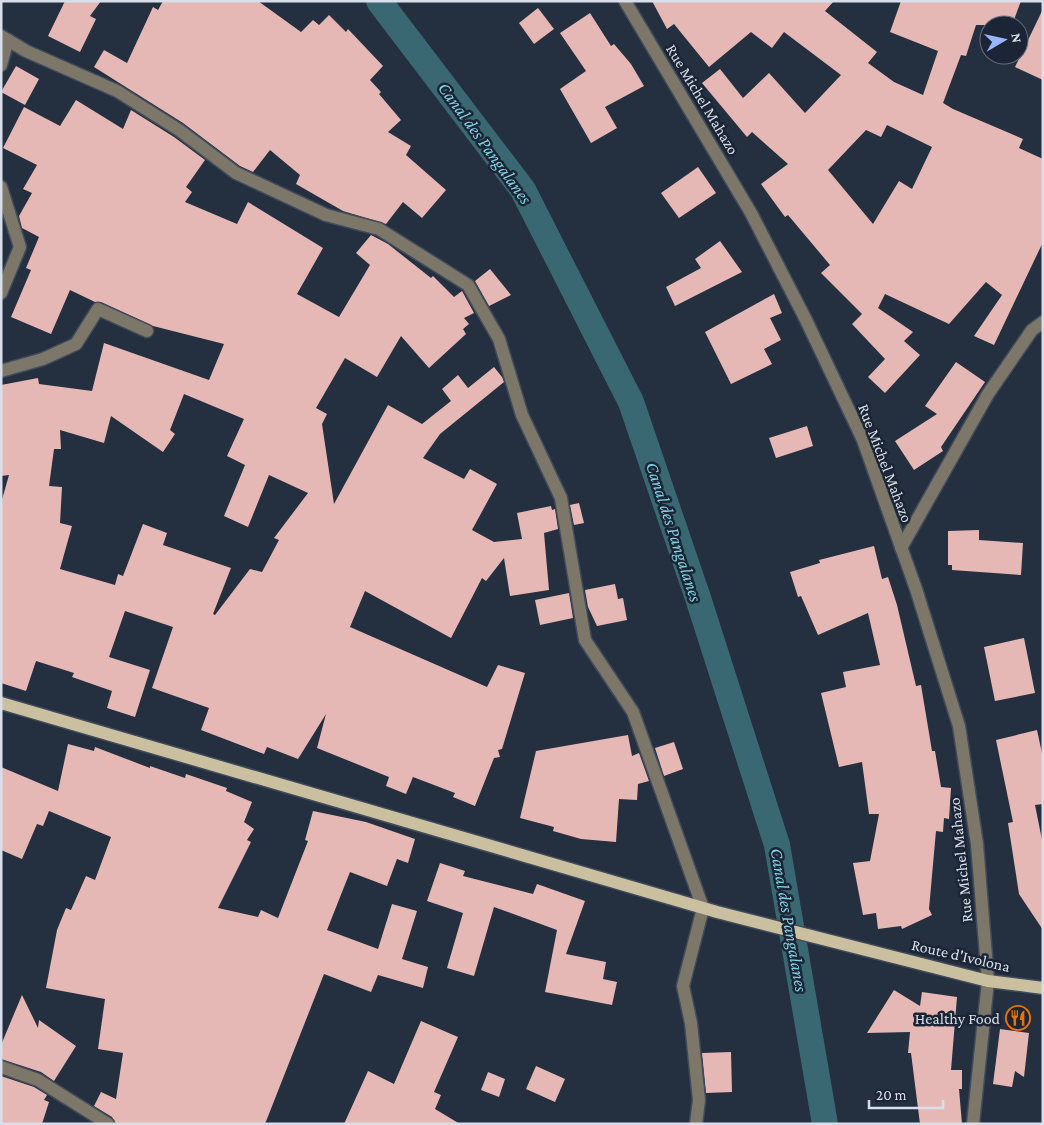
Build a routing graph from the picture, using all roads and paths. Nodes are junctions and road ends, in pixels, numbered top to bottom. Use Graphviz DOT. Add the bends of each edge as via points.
graph roads {
  1 [pos="625,1"];
  2 [pos="4,38"];
  3 [pos="1,65"];
  4 [pos="1,187"];
  5 [pos="1,292"];
  6 [pos="1043,322"];
  7 [pos="148,332"];
  8 [pos="1,370"];
  9 [pos="901,548"];
  10 [pos="1,703"];
  11 [pos="703,908"];
  12 [pos="988,981"];
  13 [pos="1043,988"];
  14 [pos="1,1068"];
  15 [pos="108,1124"];
  16 [pos="696,1124"];
  17 [pos="973,1124"];
  1 -- 9 [label="street, Rue Michel Mahazo" via="751,213 806,320 863,440"];
  2 -- 3 [label="street"];
  2 -- 11 [label="street" via="117,92 179,130 236,172 326,215 379,229 468,285 499,339 522,416 561,498 585,640 633,712"];
  4 -- 5 [label="street" via="20,247"];
  6 -- 9 [label="street" via="1032,330 988,394"];
  7 -- 8 [label="street" via="98,309 76,344 43,360"];
  9 -- 12 [label="street, Rue Michel Mahazo" via="959,726 977,844"];
  10 -- 11 [label="main road, Route d'Ivolona"];
  11 -- 12 [label="main road, Route d'Ivolona"];
  11 -- 16 [label="street" via="683,986 691,1023 699,1100"];
  12 -- 13 [label="main road, Route d'Ivolona"];
  12 -- 17 [label="street, Rue Michel Mahazo"];
  14 -- 15 [label="street" via="38,1080"];
}
